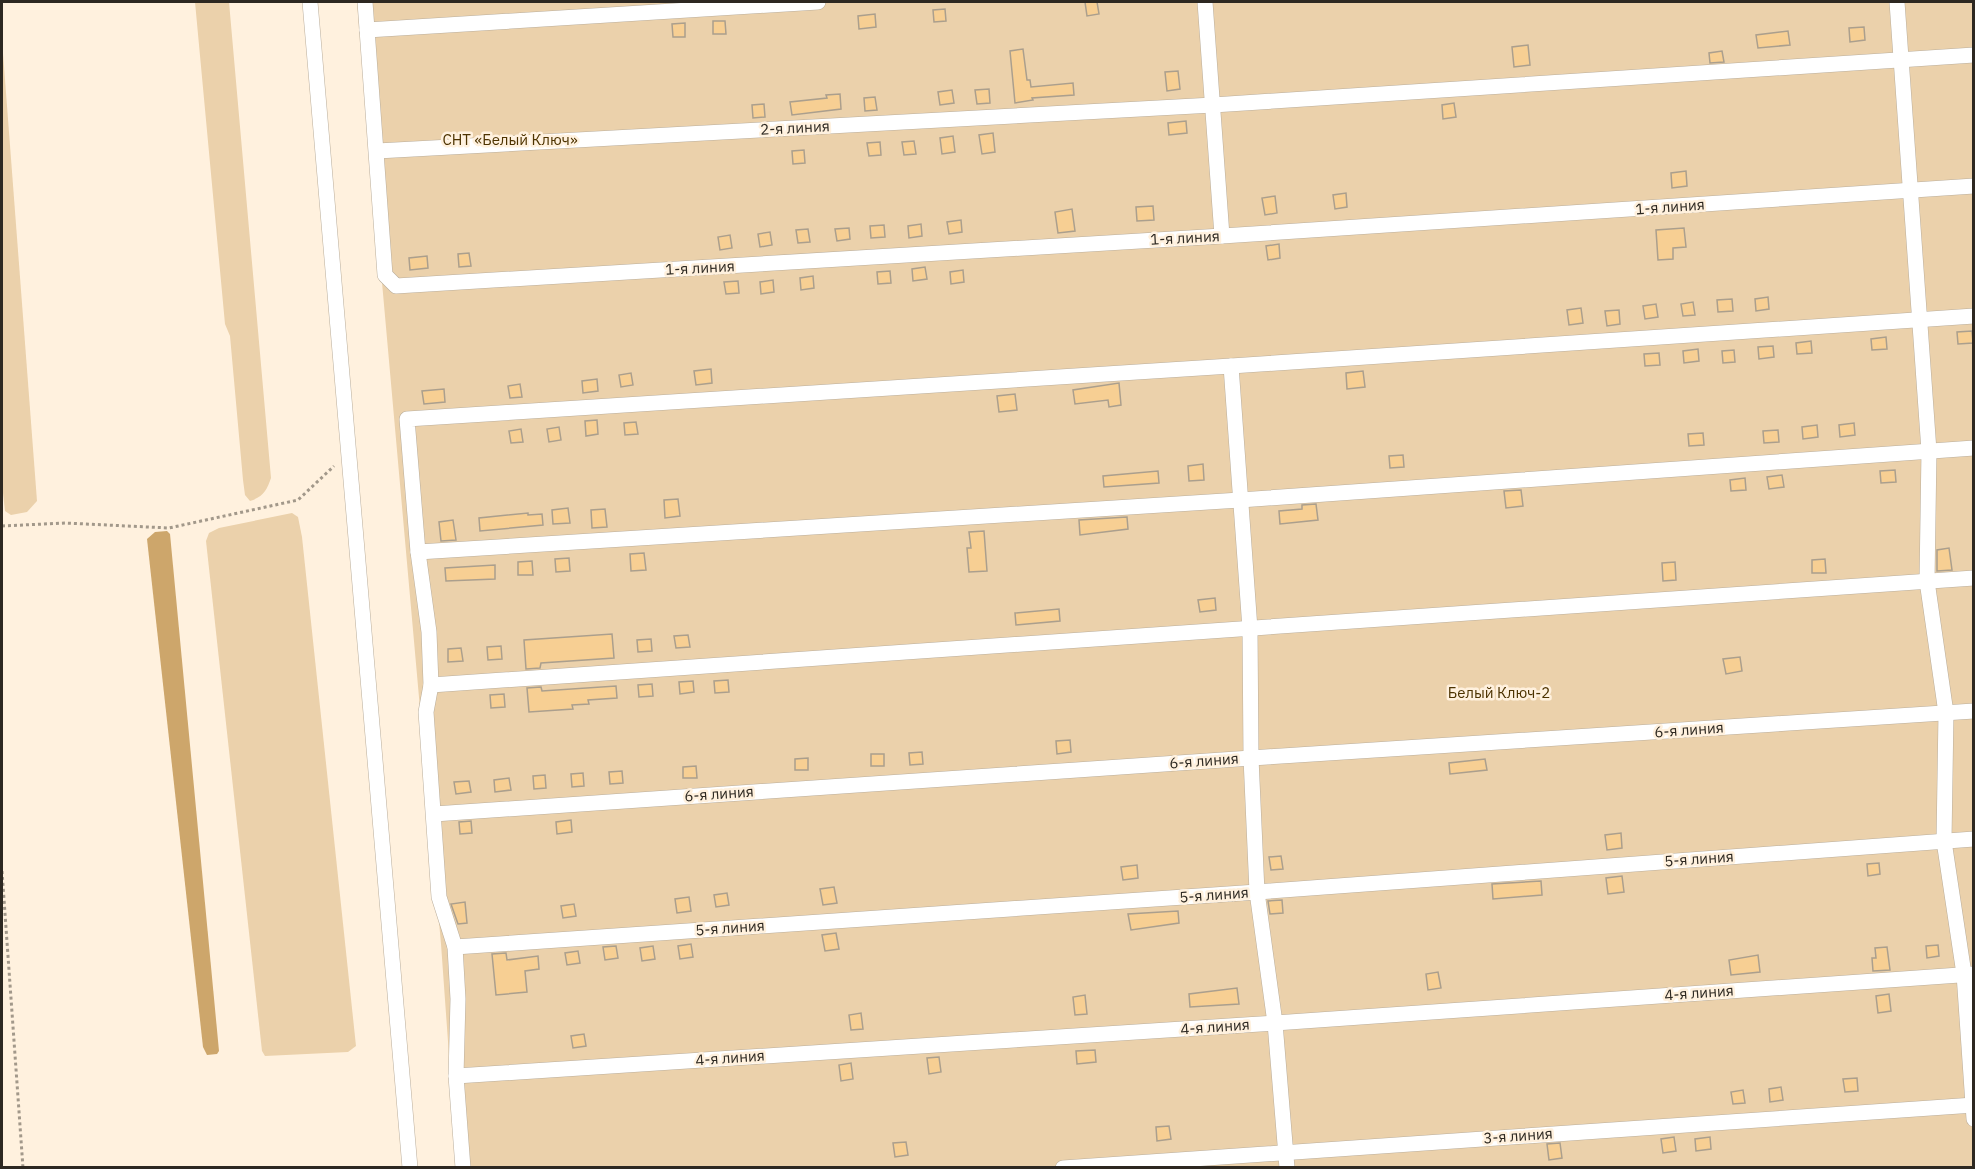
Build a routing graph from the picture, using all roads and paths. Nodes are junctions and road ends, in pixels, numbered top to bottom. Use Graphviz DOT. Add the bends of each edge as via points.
graph roads {
  1 [pos="310,2"];
  2 [pos="365,2"];
  3 [pos="818,2"];
  4 [pos="1205,2"];
  5 [pos="1897,2"];
  6 [pos="367,30"];
  7 [pos="1974,55"];
  8 [pos="1901,60"];
  9 [pos="1213,105"];
  10 [pos="377,150"];
  11 [pos="1974,186"];
  12 [pos="1909,191"];
  13 [pos="1222,236"];
  14 [pos="1974,316"];
  15 [pos="1918,320"];
  16 [pos="1231,366"];
  17 [pos="1974,448"];
  18 [pos="1929,451"];
  19 [pos="349,452"];
  20 [pos="1240,500"];
  21 [pos="2,526"];
  22 [pos="418,552"];
  23 [pos="1974,578"];
  24 [pos="1927,581"];
  25 [pos="1250,629"];
  26 [pos="431,685"];
  27 [pos="1974,711"];
  28 [pos="1946,713"];
  29 [pos="1251,758"];
  30 [pos="434,814"];
  31 [pos="1974,839"];
  32 [pos="1944,841"];
  33 [pos="2,871"];
  34 [pos="1257,892"];
  35 [pos="455,947"];
  36 [pos="1969,974"];
  37 [pos="1275,1023"];
  38 [pos="456,1076"];
  39 [pos="1973,1110"];
  40 [pos="1286,1152"];
  41 [pos="24,1167"];
  42 [pos="410,1167"];
  43 [pos="462,1167"];
  44 [pos="1063,1167"];
  45 [pos="1287,1167"];
  1 -- 19 [label="street"];
  2 -- 6 [label="street"];
  3 -- 6 [label="street"];
  4 -- 9 [label="street"];
  5 -- 8 [label="street"];
  6 -- 10 [label="street"];
  7 -- 8 [label="street, 2-я линия"];
  8 -- 9 [label="street, 2-я линия"];
  8 -- 12 [label="street"];
  9 -- 10 [label="street, 2-я линия"];
  9 -- 13 [label="street"];
  10 -- 13 [label="street, 1-я линия" via="385,274 396,286"];
  11 -- 12 [label="street, 1-я линия"];
  12 -- 13 [label="street, 1-я линия"];
  12 -- 15 [label="street"];
  14 -- 15 [label="street"];
  15 -- 16 [label="street"];
  15 -- 18 [label="street"];
  16 -- 20 [label="street"];
  16 -- 22 [label="street" via="407,419"];
  17 -- 18 [label="street"];
  18 -- 20 [label="street"];
  18 -- 24 [label="street"];
  19 -- 21 [label="path" via="298,500 169,528 65,523"];
  19 -- 42 [label="street"];
  20 -- 22 [label="street"];
  20 -- 25 [label="street"];
  22 -- 26 [label="street" via="429,632"];
  23 -- 24 [label="street"];
  24 -- 25 [label="street"];
  24 -- 28 [label="street"];
  25 -- 26 [label="street"];
  25 -- 29 [label="street"];
  26 -- 30 [label="street" via="426,712"];
  27 -- 28 [label="street, 6-я линия"];
  28 -- 29 [label="street, 6-я линия"];
  28 -- 32 [label="street"];
  29 -- 30 [label="street, 6-я линия"];
  29 -- 34 [label="street"];
  30 -- 35 [label="street" via="439,897"];
  31 -- 32 [label="street, 5-я линия"];
  32 -- 34 [label="street, 5-я линия"];
  32 -- 36 [label="street"];
  33 -- 41 [label="path"];
  34 -- 35 [label="street, 5-я линия"];
  34 -- 37 [label="street"];
  35 -- 38 [label="street"];
  36 -- 37 [label="street, 4-я линия"];
  36 -- 39 [label="street"];
  37 -- 38 [label="street, 4-я линия"];
  37 -- 40 [label="street"];
  38 -- 43 [label="street"];
  39 -- 40 [label="street, 3-я линия"];
  40 -- 44 [label="street, 3-я линия"];
  40 -- 45 [label="street"];
}
